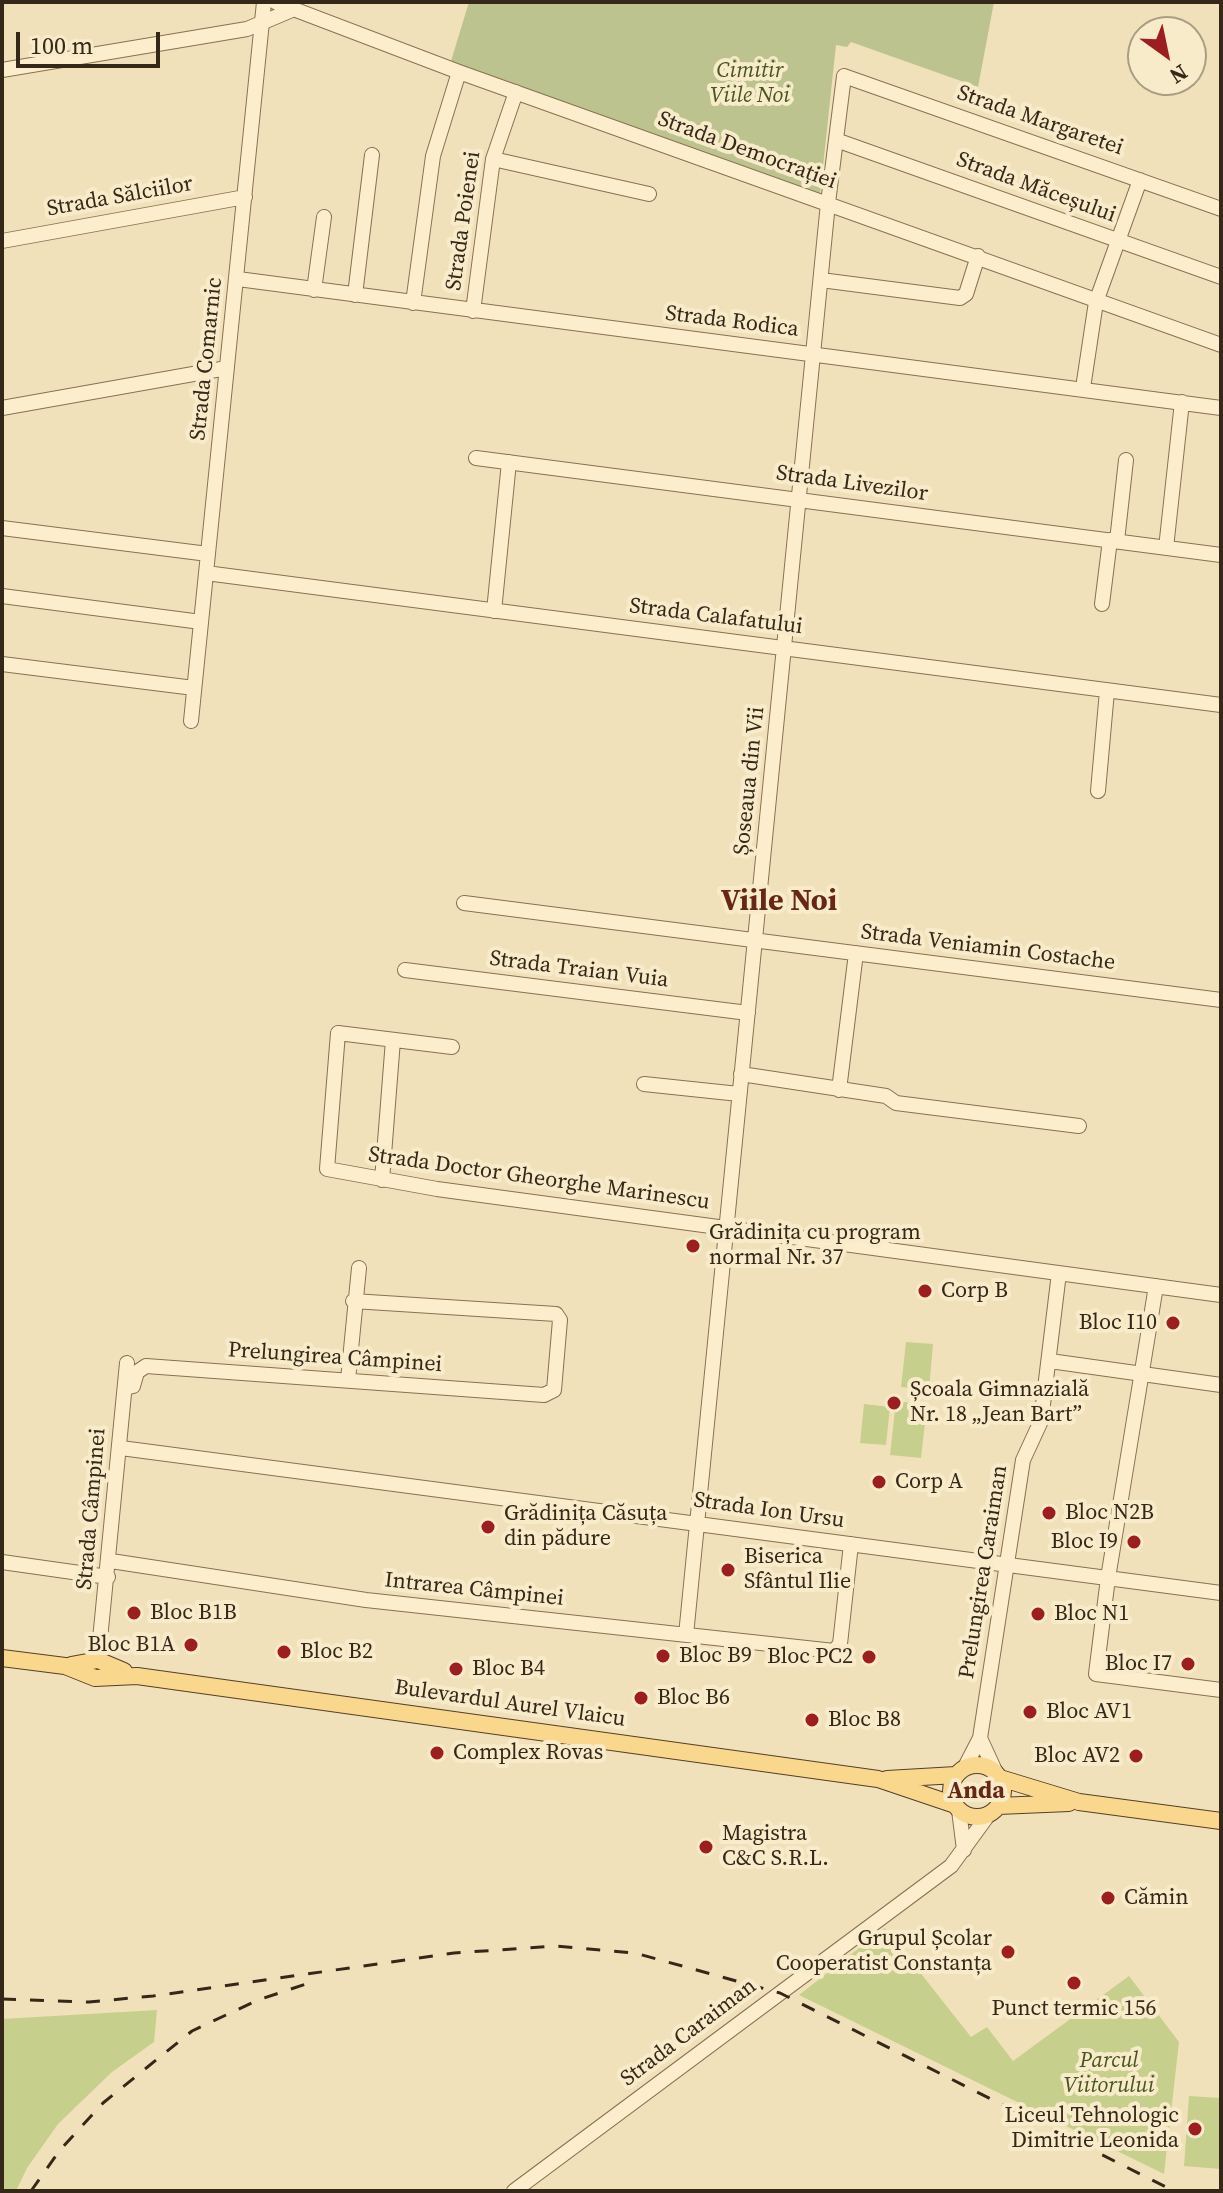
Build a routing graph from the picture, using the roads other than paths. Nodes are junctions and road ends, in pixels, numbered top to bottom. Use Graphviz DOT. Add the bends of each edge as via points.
graph roads {
  1 [pos="264,2"];
  2 [pos="275,2"];
  3 [pos="292,10"];
  4 [pos="261,26"];
  5 [pos="2,70"];
  6 [pos="459,72"];
  7 [pos="844,76"];
  8 [pos="516,92"];
  9 [pos="836,140"];
  10 [pos="372,155"];
  11 [pos="493,159"];
  12 [pos="1140,180"];
  13 [pos="649,194"];
  14 [pos="245,197"];
  15 [pos="828,203"];
  16 [pos="1221,209"];
  17 [pos="324,217"];
  18 [pos="1117,240"];
  19 [pos="2,241"];
  20 [pos="978,256"];
  21 [pos="1221,277"];
  22 [pos="238,279"];
  23 [pos="821,280"];
  24 [pos="314,290"];
  25 [pos="355,295"];
  26 [pos="1096,302"];
  27 [pos="413,303"];
  28 [pos="473,311"];
  29 [pos="1221,345"];
  30 [pos="814,354"];
  31 [pos="227,368"];
  32 [pos="1083,388"];
  33 [pos="1182,402"];
  34 [pos="2,408"];
  35 [pos="1221,408"];
  36 [pos="476,458"];
  37 [pos="1126,460"];
  38 [pos="509,462"];
  39 [pos="800,498"];
  40 [pos="2,528"];
  41 [pos="1113,541"];
  42 [pos="1166,548"];
  43 [pos="208,554"];
  44 [pos="1221,555"];
  45 [pos="206,573"];
  46 [pos="2,596"];
  47 [pos="1102,604"];
  48 [pos="494,611"];
  49 [pos="201,622"];
  50 [pos="786,648"];
  51 [pos="2,664"];
  52 [pos="194,688"];
  53 [pos="1107,691"];
  54 [pos="1221,705"];
  55 [pos="191,721"];
  56 [pos="1098,791"];
  57 [pos="464,903"];
  58 [pos="756,940"];
  59 [pos="856,953"];
  60 [pos="405,970"];
  61 [pos="1221,1000"];
  62 [pos="748,1013"];
  63 [pos="393,1040"];
  64 [pos="452,1047"];
  65 [pos="741,1074"];
  66 [pos="644,1084"];
  67 [pos="839,1090"];
  68 [pos="739,1094"];
  69 [pos="1079,1126"];
  70 [pos="382,1180"];
  71 [pos="727,1229"];
  72 [pos="359,1268"];
  73 [pos="1059,1273"];
  74 [pos="1156,1286"];
  75 [pos="1221,1295"];
  76 [pos="353,1301"];
  77 [pos="1050,1361"];
  78 [pos="127,1363"];
  79 [pos="1142,1375"];
  80 [pos="348,1380"];
  81 [pos="1221,1385"];
  82 [pos="125,1388"];
  83 [pos="121,1448"];
  84 [pos="698,1524"];
  85 [pos="851,1544"];
  86 [pos="2,1562"];
  87 [pos="1007,1565"];
  88 [pos="109,1569"];
  89 [pos="1108,1578"];
  90 [pos="1221,1593"];
  91 [pos="686,1635"];
  92 [pos="2,1658"];
  93 [pos="97,1667"];
  94 [pos="1221,1690"];
  95 [pos="980,1738"];
  96 [pos="961,1771"];
  97 [pos="998,1775"];
  98 [pos="878,1779"];
  99 [pos="1079,1802"];
  100 [pos="957,1808"];
  101 [pos="994,1810"];
  102 [pos="1221,1821"];
  103 [pos="964,1850"];
  104 [pos="514,2191"];
  1 -- 4 [label="street, Strada Comarnic"];
  2 -- 3 [label="street, Strada Democrației"];
  3 -- 4 [label="street"];
  3 -- 6 [label="street, Strada Democrației"];
  4 -- 5 [label="street"];
  4 -- 14 [label="street, Strada Comarnic"];
  6 -- 8 [label="street, Strada Democrației"];
  6 -- 27 [label="street" via="433,156"];
  7 -- 9 [label="street, Șoseaua din Vii"];
  7 -- 12 [label="street, Strada Margaretei"];
  8 -- 11 [label="street, Strada Poienei"];
  8 -- 15 [label="street, Strada Democrației"];
  9 -- 15 [label="street, Șoseaua din Vii"];
  9 -- 18 [label="street, Strada Măceșului"];
  10 -- 25 [label="street"];
  11 -- 13 [label="street"];
  11 -- 28 [label="street, Strada Poienei"];
  12 -- 16 [label="street, Strada Margaretei"];
  12 -- 18 [label="street"];
  14 -- 19 [label="street, Strada Sălciilor"];
  14 -- 22 [label="street, Strada Comarnic"];
  15 -- 20 [label="street, Strada Democrației"];
  15 -- 23 [label="street, Șoseaua din Vii"];
  17 -- 24 [label="street"];
  18 -- 21 [label="street, Strada Măceșului"];
  18 -- 26 [label="street"];
  20 -- 23 [label="street" via="960,298"];
  20 -- 26 [label="street, Strada Democrației"];
  22 -- 24 [label="street, Strada Rodica"];
  22 -- 31 [label="street, Strada Comarnic"];
  23 -- 30 [label="street, Șoseaua din Vii"];
  24 -- 25 [label="street, Strada Rodica"];
  25 -- 27 [label="street, Strada Rodica"];
  26 -- 29 [label="street, Strada Democrației"];
  26 -- 32 [label="street"];
  27 -- 28 [label="street, Strada Rodica"];
  28 -- 30 [label="street, Strada Rodica"];
  30 -- 32 [label="street, Strada Rodica"];
  30 -- 39 [label="street, Șoseaua din Vii"];
  31 -- 34 [label="street"];
  31 -- 43 [label="street, Strada Comarnic"];
  32 -- 33 [label="street, Strada Rodica"];
  33 -- 35 [label="street, Strada Rodica"];
  33 -- 42 [label="street"];
  36 -- 38 [label="street, Strada Livezilor"];
  37 -- 41 [label="street"];
  38 -- 39 [label="street, Strada Livezilor"];
  38 -- 48 [label="street"];
  39 -- 41 [label="street, Strada Livezilor"];
  39 -- 50 [label="street, Șoseaua din Vii"];
  40 -- 43 [label="street"];
  41 -- 42 [label="street, Strada Livezilor"];
  41 -- 47 [label="street"];
  42 -- 44 [label="street, Strada Livezilor"];
  43 -- 45 [label="street, Strada Comarnic"];
  45 -- 48 [label="street, Strada Calafatului"];
  45 -- 49 [label="street, Strada Comarnic"];
  46 -- 49 [label="street"];
  48 -- 50 [label="street, Strada Calafatului"];
  49 -- 52 [label="street, Strada Comarnic"];
  50 -- 53 [label="street, Strada Calafatului"];
  50 -- 58 [label="street, Șoseaua din Vii"];
  51 -- 52 [label="street"];
  52 -- 55 [label="street, Strada Comarnic"];
  53 -- 54 [label="street, Strada Calafatului"];
  53 -- 56 [label="street"];
  57 -- 58 [label="street, Strada Veniamin Costache"];
  58 -- 59 [label="street, Strada Veniamin Costache"];
  58 -- 62 [label="street, Șoseaua din Vii"];
  59 -- 61 [label="street, Strada Veniamin Costache"];
  59 -- 67 [label="street"];
  60 -- 62 [label="street, Strada Traian Vuia"];
  62 -- 65 [label="street, Șoseaua din Vii"];
  63 -- 64 [label="street"];
  63 -- 70 [label="street"];
  63 -- 70 [label="street, Strada Doctor Gheorghe Marinescu" via="338,1033 327,1169"];
  65 -- 67 [label="street"];
  65 -- 68 [label="street, Șoseaua din Vii"];
  66 -- 68 [label="street"];
  67 -- 69 [label="street" via="886,1096 896,1103"];
  68 -- 71 [label="street, Șoseaua din Vii"];
  70 -- 71 [label="street, Strada Doctor Gheorghe Marinescu"];
  71 -- 73 [label="street, Strada Doctor Gheorghe Marinescu"];
  71 -- 84 [label="street, Șoseaua din Vii"];
  72 -- 76 [label="street"];
  73 -- 74 [label="street, Strada Doctor Gheorghe Marinescu"];
  73 -- 77 [label="street, Prelungirea Caraiman"];
  74 -- 75 [label="street, Strada Doctor Gheorghe Marinescu"];
  74 -- 79 [label="street"];
  76 -- 80 [label="street"];
  76 -- 80 [label="street, Prelungirea Câmpinei" via="556,1314 560,1320 554,1390 544,1395"];
  77 -- 79 [label="street"];
  77 -- 87 [label="street, Prelungirea Caraiman" via="1041,1421 1023,1460"];
  78 -- 82 [label="street, Strada Câmpinei"];
  79 -- 81 [label="street"];
  79 -- 89 [label="street"];
  80 -- 82 [label="street, Prelungirea Câmpinei" via="146,1366 137,1372 133,1386"];
  82 -- 83 [label="street, Strada Câmpinei"];
  83 -- 84 [label="street, Strada Ion Ursu"];
  83 -- 88 [label="street, Strada Câmpinei"];
  84 -- 85 [label="street, Strada Ion Ursu"];
  84 -- 91 [label="street, Șoseaua din Vii"];
  85 -- 87 [label="street, Strada Ion Ursu"];
  85 -- 91 [label="street, Intrarea Câmpinei" via="840,1644 834,1651"];
  86 -- 88 [label="street, Intrarea Câmpinei"];
  87 -- 89 [label="street, Strada Ion Ursu"];
  87 -- 95 [label="street, Prelungirea Caraiman"];
  88 -- 91 [label="street, Intrarea Câmpinei"];
  88 -- 93 [label="street, Strada Câmpinei"];
  89 -- 90 [label="street, Strada Ion Ursu"];
  89 -- 94 [label="street" via="1096,1674"];
  92 -- 93 [label="main road, Bulevardul Aurel Vlaicu"];
  93 -- 98 [label="main road, Bulevardul Aurel Vlaicu"];
  95 -- 96 [label="street, Prelungirea Caraiman"];
  95 -- 97 [label="street"];
  96 -- 97 [label="main road" via="980,1765"];
  96 -- 98 [label="main road, Bulevardul Aurel Vlaicu"];
  96 -- 100 [label="main road" via="951,1790"];
  97 -- 99 [label="main road"];
  97 -- 101 [label="main road" via="1002,1796"];
  98 -- 100 [label="main road, Bulevardul Aurel Vlaicu"];
  99 -- 101 [label="main road"];
  99 -- 102 [label="main road"];
  100 -- 101 [label="main road" via="972,1816"];
  100 -- 103 [label="street"];
  101 -- 103 [label="street, Strada Caraiman"];
  103 -- 104 [label="street, Strada Caraiman" via="943,1872"];
}
